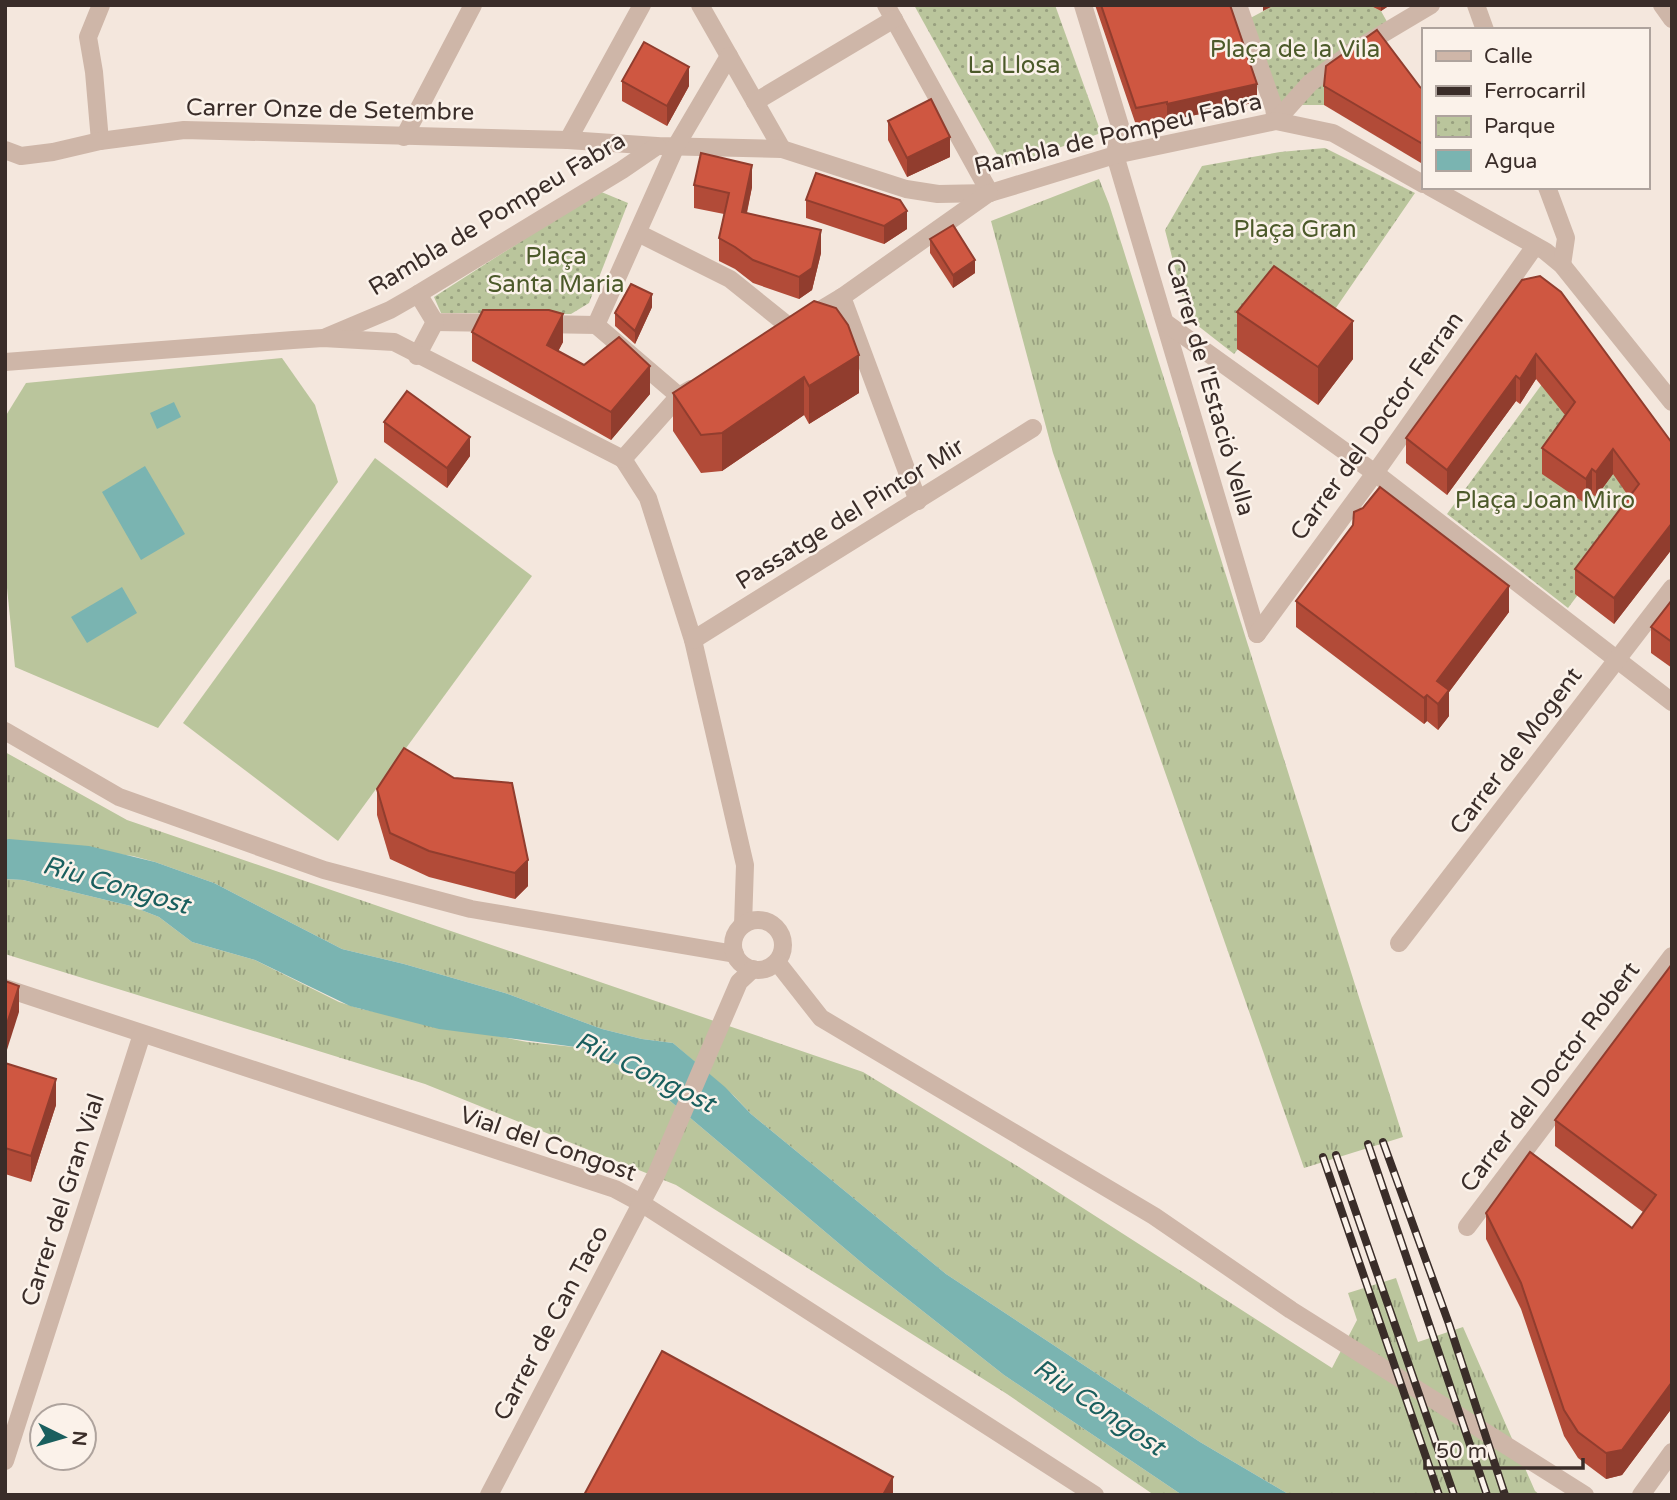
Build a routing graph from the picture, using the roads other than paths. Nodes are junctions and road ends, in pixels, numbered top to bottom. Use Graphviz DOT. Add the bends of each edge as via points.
graph roads {
  1 [pos="101,5"];
  2 [pos="473,5"];
  3 [pos="642,5"];
  4 [pos="700,5"];
  5 [pos="1083,5"];
  6 [pos="1238,5"];
  7 [pos="1432,5"];
  8 [pos="1476,5"];
  9 [pos="1662,5"];
  10 [pos="890,12"];
  11 [pos="1672,19"];
  12 [pos="1484,28"];
  13 [pos="729,56"];
  14 [pos="755,102"];
  15 [pos="1276,121"];
  16 [pos="404,137"];
  17 [pos="568,140"];
  18 [pos="100,141"];
  19 [pos="657,146"];
  20 [pos="676,146"];
  21 [pos="782,149"];
  22 [pos="5,150"];
  23 [pos="1115,155"];
  24 [pos="1422,183"];
  25 [pos="1434,189"];
  26 [pos="1548,189"];
  27 [pos="922,193"];
  28 [pos="990,193"];
  29 [pos="933,232"];
  30 [pos="638,233"];
  31 [pos="1535,246"];
  32 [pos="1562,265"];
  33 [pos="418,294"];
  34 [pos="842,297"];
  35 [pos="390,310"];
  36 [pos="435,322"];
  37 [pos="1166,323"];
  38 [pos="596,325"];
  39 [pos="323,338"];
  40 [pos="394,342"];
  41 [pos="417,356"];
  42 [pos="5,362"];
  43 [pos="702,383"];
  44 [pos="679,396"];
  45 [pos="1672,402"];
  46 [pos="1033,428"];
  47 [pos="623,459"];
  48 [pos="1375,473"];
  49 [pos="918,501"];
  50 [pos="1672,588"];
  51 [pos="1257,634"];
  52 [pos="693,640"];
  53 [pos="1617,660"];
  54 [pos="1672,702"];
  55 [pos="5,731"];
  56 [pos="743,925"];
  57 [pos="1399,943"];
  58 [pos="735,954"];
  59 [pos="1672,956"];
  60 [pos="777,961"];
  61 [pos="753,969"];
  62 [pos="5,988"];
  63 [pos="142,1034"];
  64 [pos="641,1203"];
  65 [pos="1467,1227"];
  66 [pos="1672,1452"];
  67 [pos="5,1461"];
  68 [pos="489,1495"];
  69 [pos="1095,1495"];
  70 [pos="1585,1495"];
  71 [pos="1641,1495"];
  1 -- 18 [label="street" via="88,37"];
  2 -- 16 [label="street"];
  3 -- 17 [label="street"];
  4 -- 13 [label="street"];
  5 -- 23 [label="street" via="1120,126"];
  6 -- 15 [label="street"];
  7 -- 15 [label="street" via="1310,83"];
  8 -- 12 [label="street"];
  9 -- 11 [label="street"];
  10 -- 14 [label="street"];
  10 -- 28 [label="street"];
  13 -- 14 [label="street"];
  13 -- 20 [label="street"];
  14 -- 21 [label="street"];
  15 -- 23 [label="street, Rambla de Pompeu Fabra"];
  15 -- 24 [label="street, Rambla de Pompeu Fabra" via="1333,133"];
  16 -- 17 [label="street, Carrer Onze de Setembre"];
  16 -- 18 [label="street, Carrer Onze de Setembre" via="184,130"];
  17 -- 19 [label="street, Carrer Onze de Setembre"];
  18 -- 22 [label="street, Carrer Onze de Setembre" via="21,156"];
  19 -- 20 [label="street, Rambla de Pompeu Fabra"];
  19 -- 33 [label="street, Rambla de Pompeu Fabra"];
  20 -- 21 [label="street, Rambla de Pompeu Fabra"];
  20 -- 30 [label="street"];
  21 -- 27 [label="street, Rambla de Pompeu Fabra"];
  23 -- 28 [label="street, Rambla de Pompeu Fabra"];
  23 -- 37 [label="street, Carrer de l'Estació Vella"];
  25 -- 31 [label="street"];
  26 -- 32 [label="street" via="1566,237"];
  27 -- 28 [label="street, Rambla de Pompeu Fabra"];
  27 -- 29 [label="street" via="936,212"];
  28 -- 29 [label="street"];
  29 -- 34 [label="street"];
  30 -- 34 [label="street" via="730,279 786,331"];
  30 -- 38 [label="street"];
  31 -- 32 [label="street"];
  31 -- 48 [label="street, Carrer del Doctor Ferran"];
  32 -- 45 [label="street"];
  33 -- 35 [label="street, Rambla de Pompeu Fabra"];
  33 -- 36 [label="street"];
  34 -- 49 [label="street"];
  35 -- 39 [label="street, Rambla de Pompeu Fabra"];
  35 -- 40 [label="street" via="387,325"];
  36 -- 38 [label="street"];
  36 -- 41 [label="street"];
  37 -- 48 [label="street"];
  37 -- 51 [label="street, Carrer de l'Estació Vella"];
  38 -- 44 [label="street"];
  39 -- 40 [label="street"];
  39 -- 42 [label="street"];
  40 -- 41 [label="street"];
  41 -- 47 [label="street"];
  43 -- 44 [label="street"];
  44 -- 47 [label="street"];
  46 -- 49 [label="street, Passatge del Pintor Mir"];
  47 -- 52 [label="street" via="648,498"];
  48 -- 51 [label="street, Carrer del Doctor Ferran"];
  48 -- 53 [label="street"];
  49 -- 52 [label="street, Passatge del Pintor Mir"];
  50 -- 53 [label="street, Carrer de Mogent"];
  52 -- 56 [label="street" via="745,865"];
  53 -- 54 [label="street"];
  53 -- 57 [label="street, Carrer de Mogent"];
  55 -- 58 [label="street" via="119,797 324,870 471,909"];
  56 -- 58 [label="street" via="734,939"];
  56 -- 60 [label="street" via="762,919 778,928 783,944"];
  58 -- 61 [label="street"];
  59 -- 65 [label="street, Carrer del Doctor Robert"];
  60 -- 61 [label="street"];
  60 -- 70 [label="street" via="821,1018 1154,1216 1291,1310"];
  61 -- 64 [label="street, Carrer de Can Taco" via="739,982"];
  62 -- 63 [label="street, Vial del Congost"];
  63 -- 64 [label="street, Vial del Congost" via="615,1189"];
  63 -- 67 [label="street, Carrer del Gran Vial"];
  64 -- 68 [label="street, Carrer de Can Taco"];
  64 -- 69 [label="street, Vial del Congost"];
  66 -- 71 [label="street"];
}
